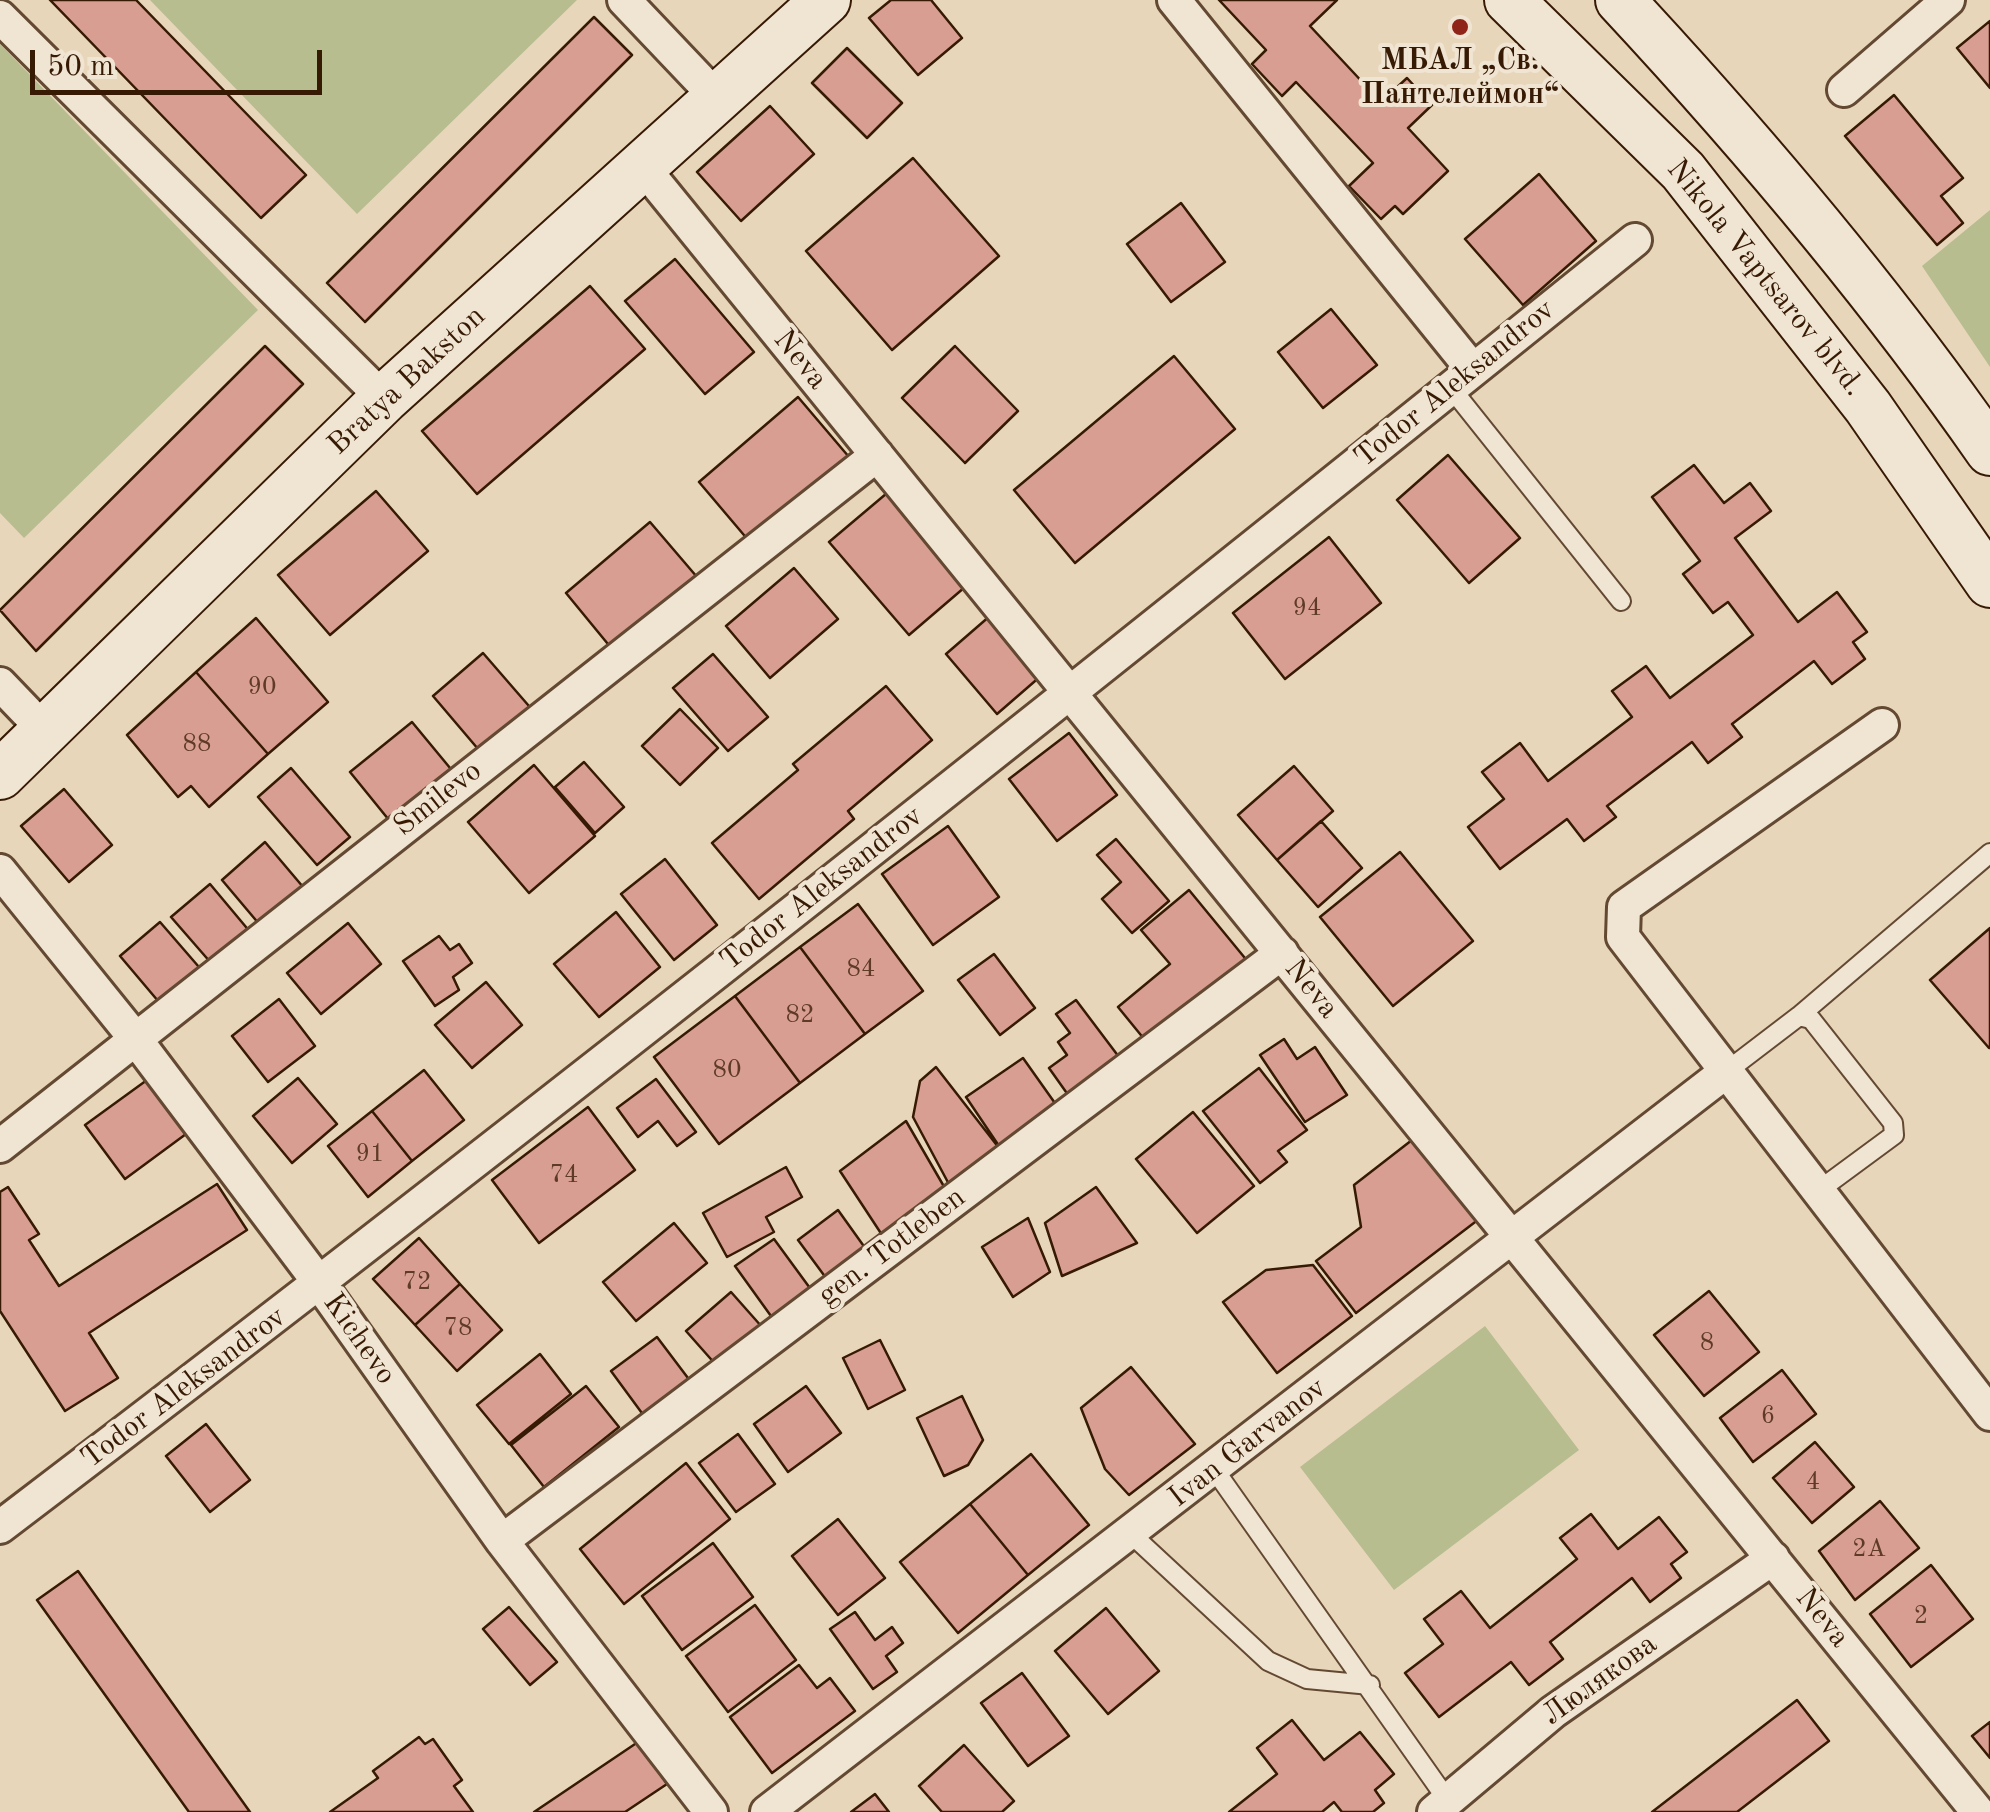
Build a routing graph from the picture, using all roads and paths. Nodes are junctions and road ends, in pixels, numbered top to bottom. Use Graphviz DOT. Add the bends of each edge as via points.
graph roads {
  1 [pos="624,0"];
  2 [pos="826,0"];
  3 [pos="1174,0"];
  4 [pos="1509,0"];
  5 [pos="1620,0"];
  6 [pos="1948,0"];
  7 [pos="0,17"];
  8 [pos="1844,90"];
  9 [pos="718,99"];
  10 [pos="643,167"];
  11 [pos="1635,240"];
  12 [pos="1462,379"];
  13 [pos="384,399"];
  14 [pos="1990,451"];
  15 [pos="877,455"];
  16 [pos="1990,583"];
  17 [pos="1621,601"];
  18 [pos="0,684"];
  19 [pos="1072,694"];
  20 [pos="1882,724"];
  21 [pos="48,733"];
  22 [pos="0,775"];
  23 [pos="1990,852"];
  24 [pos="0,871"];
  25 [pos="1282,953"];
  26 [pos="1799,1016"];
  27 [pos="134,1038"];
  28 [pos="1727,1071"];
  29 [pos="0,1146"];
  30 [pos="1818,1191"];
  31 [pos="1514,1239"];
  32 [pos="320,1284"];
  33 [pos="1990,1414"];
  34 [pos="1214,1469"];
  35 [pos="0,1527"];
  36 [pos="1130,1533"];
  37 [pos="502,1541"];
  38 [pos="1773,1558"];
  39 [pos="1370,1685"];
  40 [pos="1440,1805"];
  41 [pos="711,1812"];
  42 [pos="767,1812"];
  43 [pos="1978,1812"];
  1 -- 9 [label="street"];
  2 -- 9 [label="street, Bratya Bakston"];
  3 -- 12 [label="street"];
  4 -- 16 [label="street, Nikola Vaptsarov blvd." via="1683,171 1868,408"];
  5 -- 14 [label="street" via="1812,214"];
  6 -- 8 [label="street"];
  7 -- 13 [label="street"];
  9 -- 10 [label="street, Bratya Bakston"];
  10 -- 13 [label="street, Bratya Bakston"];
  10 -- 15 [label="street, Neva"];
  11 -- 12 [label="street, Todor Aleksandrov"];
  12 -- 17 [label="lane"];
  12 -- 19 [label="street, Todor Aleksandrov"];
  13 -- 21 [label="street, Bratya Bakston"];
  15 -- 19 [label="street, Neva"];
  15 -- 27 [label="street, Smilevo"];
  18 -- 21 [label="street"];
  19 -- 25 [label="street, Neva"];
  19 -- 32 [label="street, Todor Aleksandrov"];
  20 -- 28 [label="street" via="1624,907 1623,937"];
  21 -- 22 [label="street, Bratya Bakston"];
  23 -- 26 [label="lane"];
  24 -- 27 [label="street, Kichevo"];
  25 -- 31 [label="street, Neva"];
  25 -- 37 [label="street, gen. Totleben"];
  26 -- 28 [label="lane"];
  26 -- 30 [label="lane" via="1811,1019 1893,1123 1894,1134"];
  27 -- 29 [label="street, Smilevo"];
  27 -- 32 [label="street, Kichevo"];
  28 -- 30 [label="street"];
  28 -- 31 [label="street, Ivan Garvanov"];
  30 -- 33 [label="street"];
  31 -- 34 [label="street, Ivan Garvanov"];
  31 -- 38 [label="street, Neva"];
  32 -- 35 [label="street, Todor Aleksandrov"];
  32 -- 37 [label="street, Kichevo"];
  34 -- 36 [label="street, Ivan Garvanov"];
  34 -- 39 [label="lane"];
  36 -- 39 [label="lane" via="1268,1662 1306,1679"];
  36 -- 42 [label="street, Ivan Garvanov"];
  37 -- 41 [label="street, Kichevo"];
  38 -- 40 [label="street, Люлякова" via="1554,1712"];
  38 -- 43 [label="street, Neva"];
  39 -- 40 [label="lane"];
}
